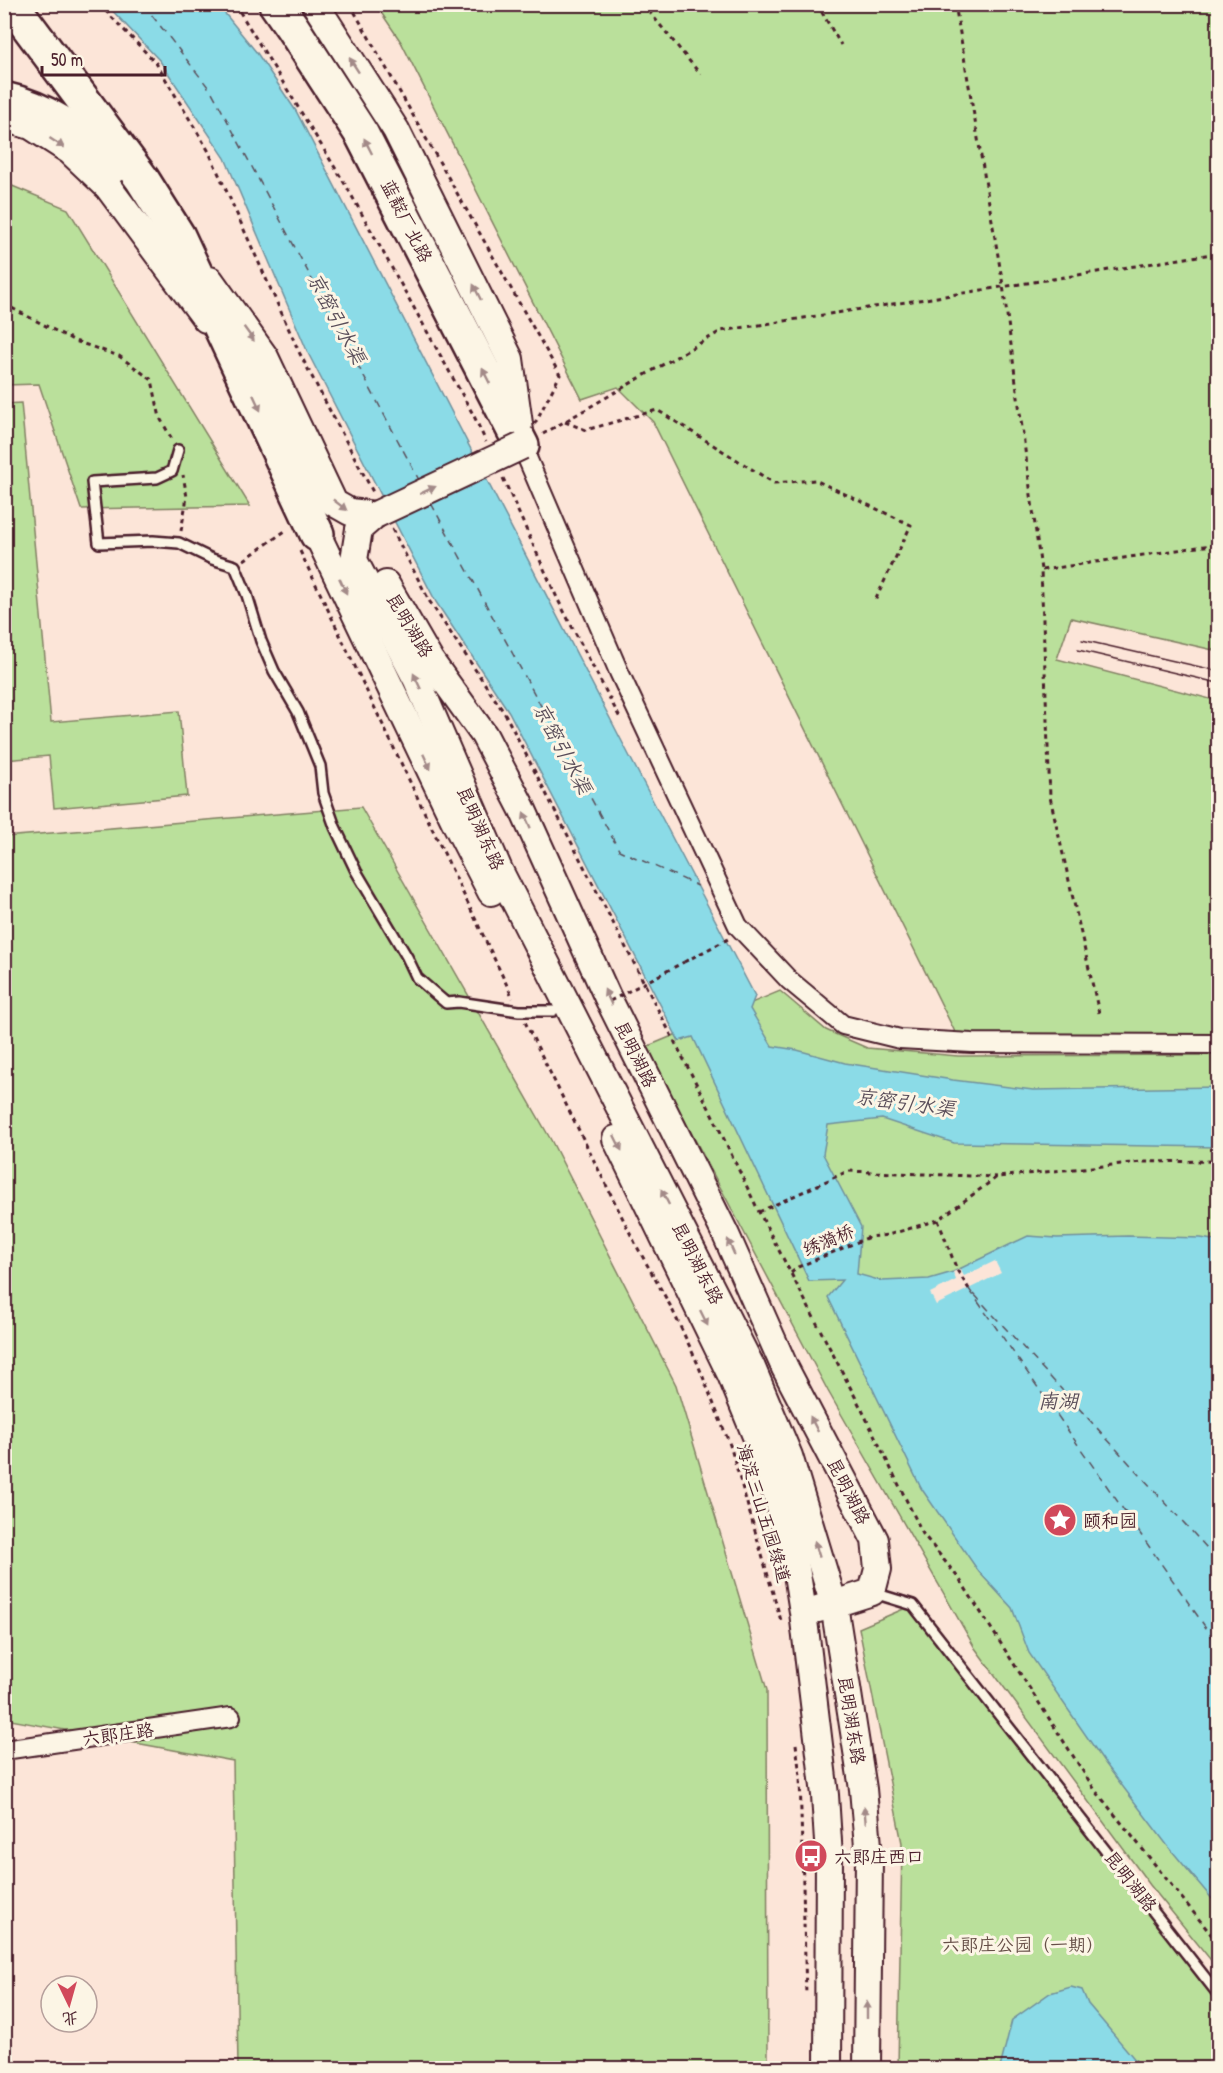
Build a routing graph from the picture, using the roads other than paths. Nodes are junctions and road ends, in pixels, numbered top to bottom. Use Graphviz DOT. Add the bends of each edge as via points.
graph roads {
  1 [pos="8,4"];
  2 [pos="292,10"];
  3 [pos="4,99"];
  4 [pos="4,118"];
  5 [pos="178,236"];
  6 [pos="240,365"];
  7 [pos="522,447"];
  8 [pos="178,450"];
  9 [pos="375,517"];
  10 [pos="307,539"];
  11 [pos="553,1011"];
  12 [pos="1218,1044"];
  13 [pos="872,1592"];
  14 [pos="834,1605"];
  15 [pos="803,1612"];
  16 [pos="231,1717"];
  17 [pos="4,1750"];
  18 [pos="1218,1994"];
  19 [pos="828,2068"];
  20 [pos="867,2068"];
  1 -- 5 [label="highway" via="142,179"];
  7 -- 2 [label="highway, 蓝靛厂北路, one-way" via="362,135"];
  3 -- 5 [label="highway" via="55,117 93,145"];
  4 -- 6 [label="main road, one-way" via="31,126 70,151 108,187"];
  5 -- 6 [label="highway"];
  5 -- 9 [label="main road, one-way" via="265,357 334,503 350,513"];
  6 -- 10 [label="highway, one-way"];
  9 -- 7 [label="main road, one-way, bridge"];
  7 -- 12 [label="street" via="619,672 738,926 789,980 843,1024 900,1040"];
  8 -- 11 [label="lane" via="172,471 157,478 92,483 99,543 178,543 235,566 261,641 298,712 320,766 323,793 335,827 417,978 446,1003"];
  13 -- 9 [label="main road, 昆明湖路, one-way" via="878,1569 875,1540 785,1368 726,1235 610,1001 517,797 484,735 430,660 370,556"];
  14 -- 9 [label="main road, 昆明湖东路, one-way" via="789,1456 752,1368 499,870 417,680 354,560"];
  10 -- 11 [label="main road, 昆明湖东路, one-way"];
  11 -- 15 [label="main road, 昆明湖东路, one-way" via="731,1374 767,1463 794,1555"];
  13 -- 14 [label="main road"];
  13 -- 18 [label="lane, 昆明湖路" via="913,1605"];
  14 -- 15 [label="main road"];
  20 -- 14 [label="main road, 昆明湖东路, one-way" via="869,1857 863,1789"];
  15 -- 19 [label="main road, 昆明湖东路" via="829,1857"];
  16 -- 17 [label="street, 六郎庄路"];
}
